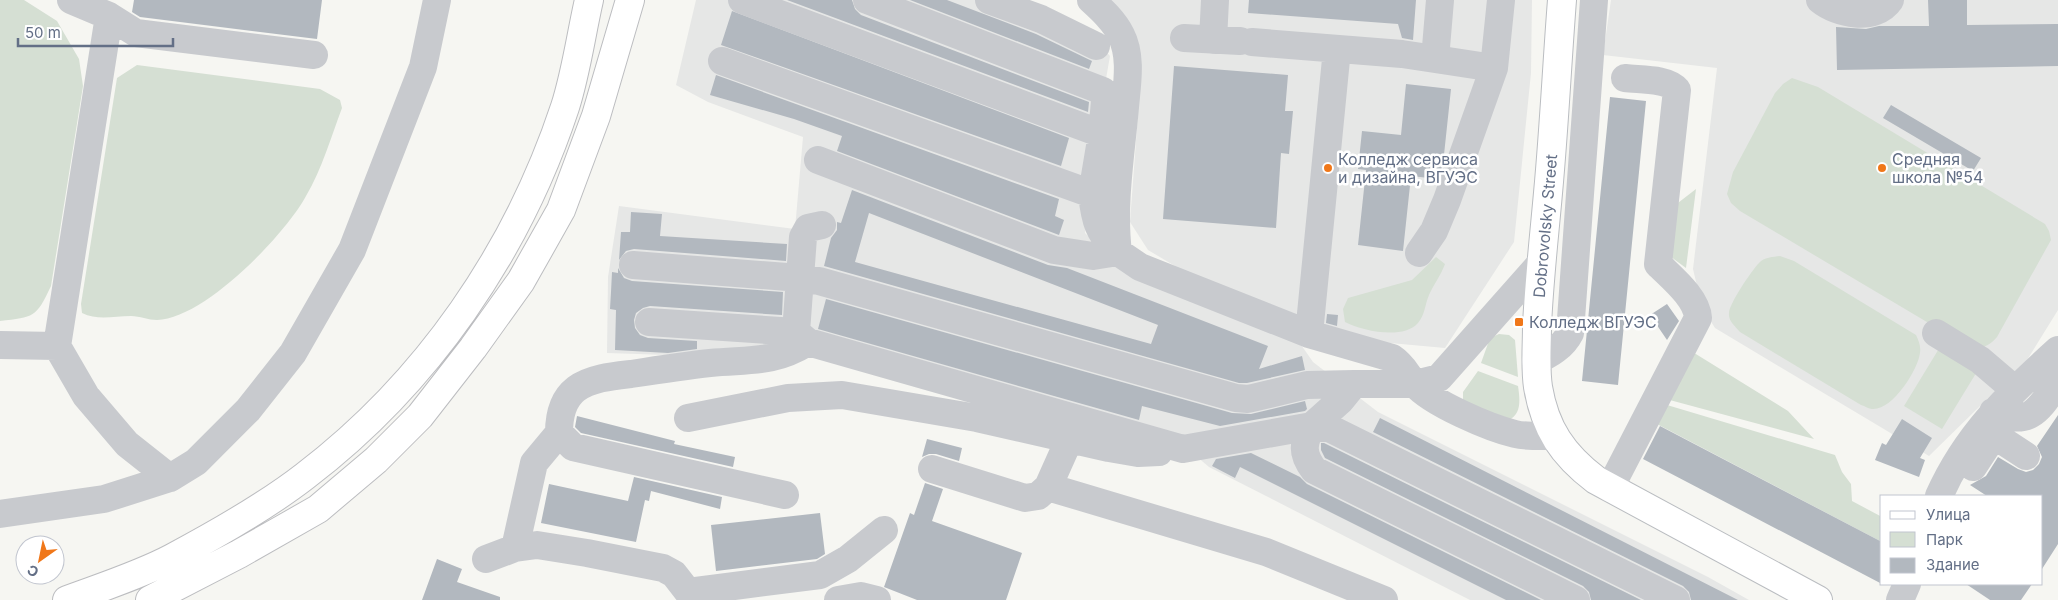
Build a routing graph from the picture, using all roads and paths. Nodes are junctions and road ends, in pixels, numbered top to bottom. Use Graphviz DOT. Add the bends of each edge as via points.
graph roads {
  1 [pos="70,0"];
  2 [pos="437,0"];
  3 [pos="589,0"];
  4 [pos="630,0"];
  5 [pos="742,0"];
  6 [pos="867,0"];
  7 [pos="1091,0"];
  8 [pos="1215,0"];
  9 [pos="1440,0"];
  10 [pos="1501,0"];
  11 [pos="1562,0"];
  12 [pos="1594,0"];
  13 [pos="1820,0"];
  14 [pos="1890,0"];
  15 [pos="1007,3"];
  16 [pos="109,16"];
  17 [pos="1184,38"];
  18 [pos="1235,41"];
  19 [pos="1096,46"];
  20 [pos="1337,49"];
  21 [pos="314,55"];
  22 [pos="1435,59"];
  23 [pos="722,62"];
  24 [pos="1494,68"];
  25 [pos="1625,78"];
  26 [pos="1102,134"];
  27 [pos="818,160"];
  28 [pos="1092,194"];
  29 [pos="822,225"];
  30 [pos="1118,252"];
  31 [pos="1419,253"];
  32 [pos="1540,264"];
  33 [pos="633,265"];
  34 [pos="800,278"];
  35 [pos="649,322"];
  36 [pos="1936,333"];
  37 [pos="1309,334"];
  38 [pos="802,337"];
  39 [pos="0,345"];
  40 [pos="57,346"];
  41 [pos="2058,350"];
  42 [pos="1536,361"];
  43 [pos="2058,382"];
  44 [pos="1354,384"];
  45 [pos="1415,384"];
  46 [pos="2014,390"];
  47 [pos="1993,412"];
  48 [pos="688,418"];
  49 [pos="1312,426"];
  50 [pos="560,433"];
  51 [pos="1554,436"];
  52 [pos="1069,440"];
  53 [pos="1183,449"];
  54 [pos="2026,456"];
  55 [pos="932,469"];
  56 [pos="170,478"];
  57 [pos="1048,487"];
  58 [pos="1610,488"];
  59 [pos="1941,491"];
  60 [pos="785,496"];
  61 [pos="0,514"];
  62 [pos="884,530"];
  63 [pos="515,548"];
  64 [pos="486,558"];
  65 [pos="1907,585"];
  66 [pos="694,596"];
  67 [pos="67,600"];
  68 [pos="150,600"];
  69 [pos="838,600"];
  70 [pos="877,600"];
  71 [pos="1384,600"];
  72 [pos="1576,600"];
  73 [pos="1676,600"];
  74 [pos="1818,600"];
  75 [pos="1900,600"];
  1 -- 16 [label="street"];
  2 -- 56 [label="street" via="423,66 352,250 292,353 248,410 196,462"];
  3 -- 67 [label="main road" via="565,106 531,193 494,266 449,333 392,398 304,477 171,558"];
  4 -- 68 [label="main road" via="596,116 561,210 521,280 420,416 376,460 318,508"];
  5 -- 26 [label="street"];
  6 -- 26 [label="street" via="1103,92"];
  7 -- 30 [label="street" via="1122,35 1126,50 1128,74 1117,216"];
  8 -- 18 [label="street"];
  9 -- 22 [label="street"];
  10 -- 24 [label="street"];
  11 -- 32 [label="main road, Dobrovolsky Street"];
  12 -- 42 [label="street" via="1570,333 1558,348"];
  13 -- 14 [label="street" via="1828,7 1853,13 1873,12"];
  15 -- 19 [label="street"];
  16 -- 21 [label="street" via="136,33"];
  16 -- 40 [label="street"];
  17 -- 18 [label="street"];
  18 -- 20 [label="street"];
  20 -- 22 [label="street"];
  20 -- 37 [label="street"];
  22 -- 24 [label="street"];
  23 -- 28 [label="street"];
  24 -- 31 [label="street" via="1447,200 1434,231"];
  25 -- 58 [label="street" via="1665,83 1677,90 1656,274 1689,297 1698,310 1698,318"];
  26 -- 28 [label="street"];
  27 -- 30 [label="street" via="1054,250 1094,256"];
  28 -- 30 [label="street" via="1095,219 1104,238"];
  29 -- 34 [label="street" via="813,225 805,233"];
  30 -- 37 [label="street" via="1140,267"];
  32 -- 42 [label="main road, Dobrovolsky Street"];
  32 -- 45 [label="street" via="1447,371 1432,382"];
  33 -- 34 [label="street"];
  34 -- 38 [label="street"];
  34 -- 44 [label="street" via="1236,398 1248,399 1307,385"];
  35 -- 38 [label="street"];
  36 -- 46 [label="street" via="1980,360"];
  37 -- 45 [label="street" via="1392,358 1402,364"];
  38 -- 50 [label="street" via="782,356 765,360 711,363 586,383 568,398 560,414"];
  38 -- 53 [label="street"];
  39 -- 40 [label="street"];
  40 -- 56 [label="street" via="86,396 127,444"];
  41 -- 46 [label="street"];
  42 -- 51 [label="main road, Dobrovolsky Street" via="1538,387"];
  43 -- 47 [label="street" via="2042,406 2029,416 2010,419"];
  44 -- 45 [label="street"];
  44 -- 49 [label="street"];
  45 -- 51 [label="street" via="1442,403 1492,427 1516,435"];
  46 -- 47 [label="street"];
  47 -- 59 [label="street" via="1976,432"];
  48 -- 52 [label="street" via="788,398 842,395 977,418"];
  49 -- 53 [label="street"];
  49 -- 72 [label="street" via="1304,441 1306,461 1314,470"];
  49 -- 73 [label="street" via="1338,432"];
  50 -- 60 [label="street" via="573,447"];
  50 -- 63 [label="street" via="534,463"];
  51 -- 58 [label="main road, Dobrovolsky Street" via="1575,465"];
  52 -- 53 [label="street" via="1138,453"];
  52 -- 57 [label="street"];
  54 -- 59 [label="street" via="1997,437 1990,441 1968,475"];
  55 -- 57 [label="street" via="1026,498 1038,496"];
  56 -- 61 [label="street" via="104,499"];
  57 -- 71 [label="street" via="1266,552"];
  58 -- 74 [label="main road, Dobrovolsky Street"];
  62 -- 66 [label="street" via="848,559 820,576"];
  63 -- 64 [label="street"];
  63 -- 66 [label="street" via="537,545 663,568 674,574"];
  65 -- 75 [label="street"];
  69 -- 70 [label="street" via="861,596"];
}
